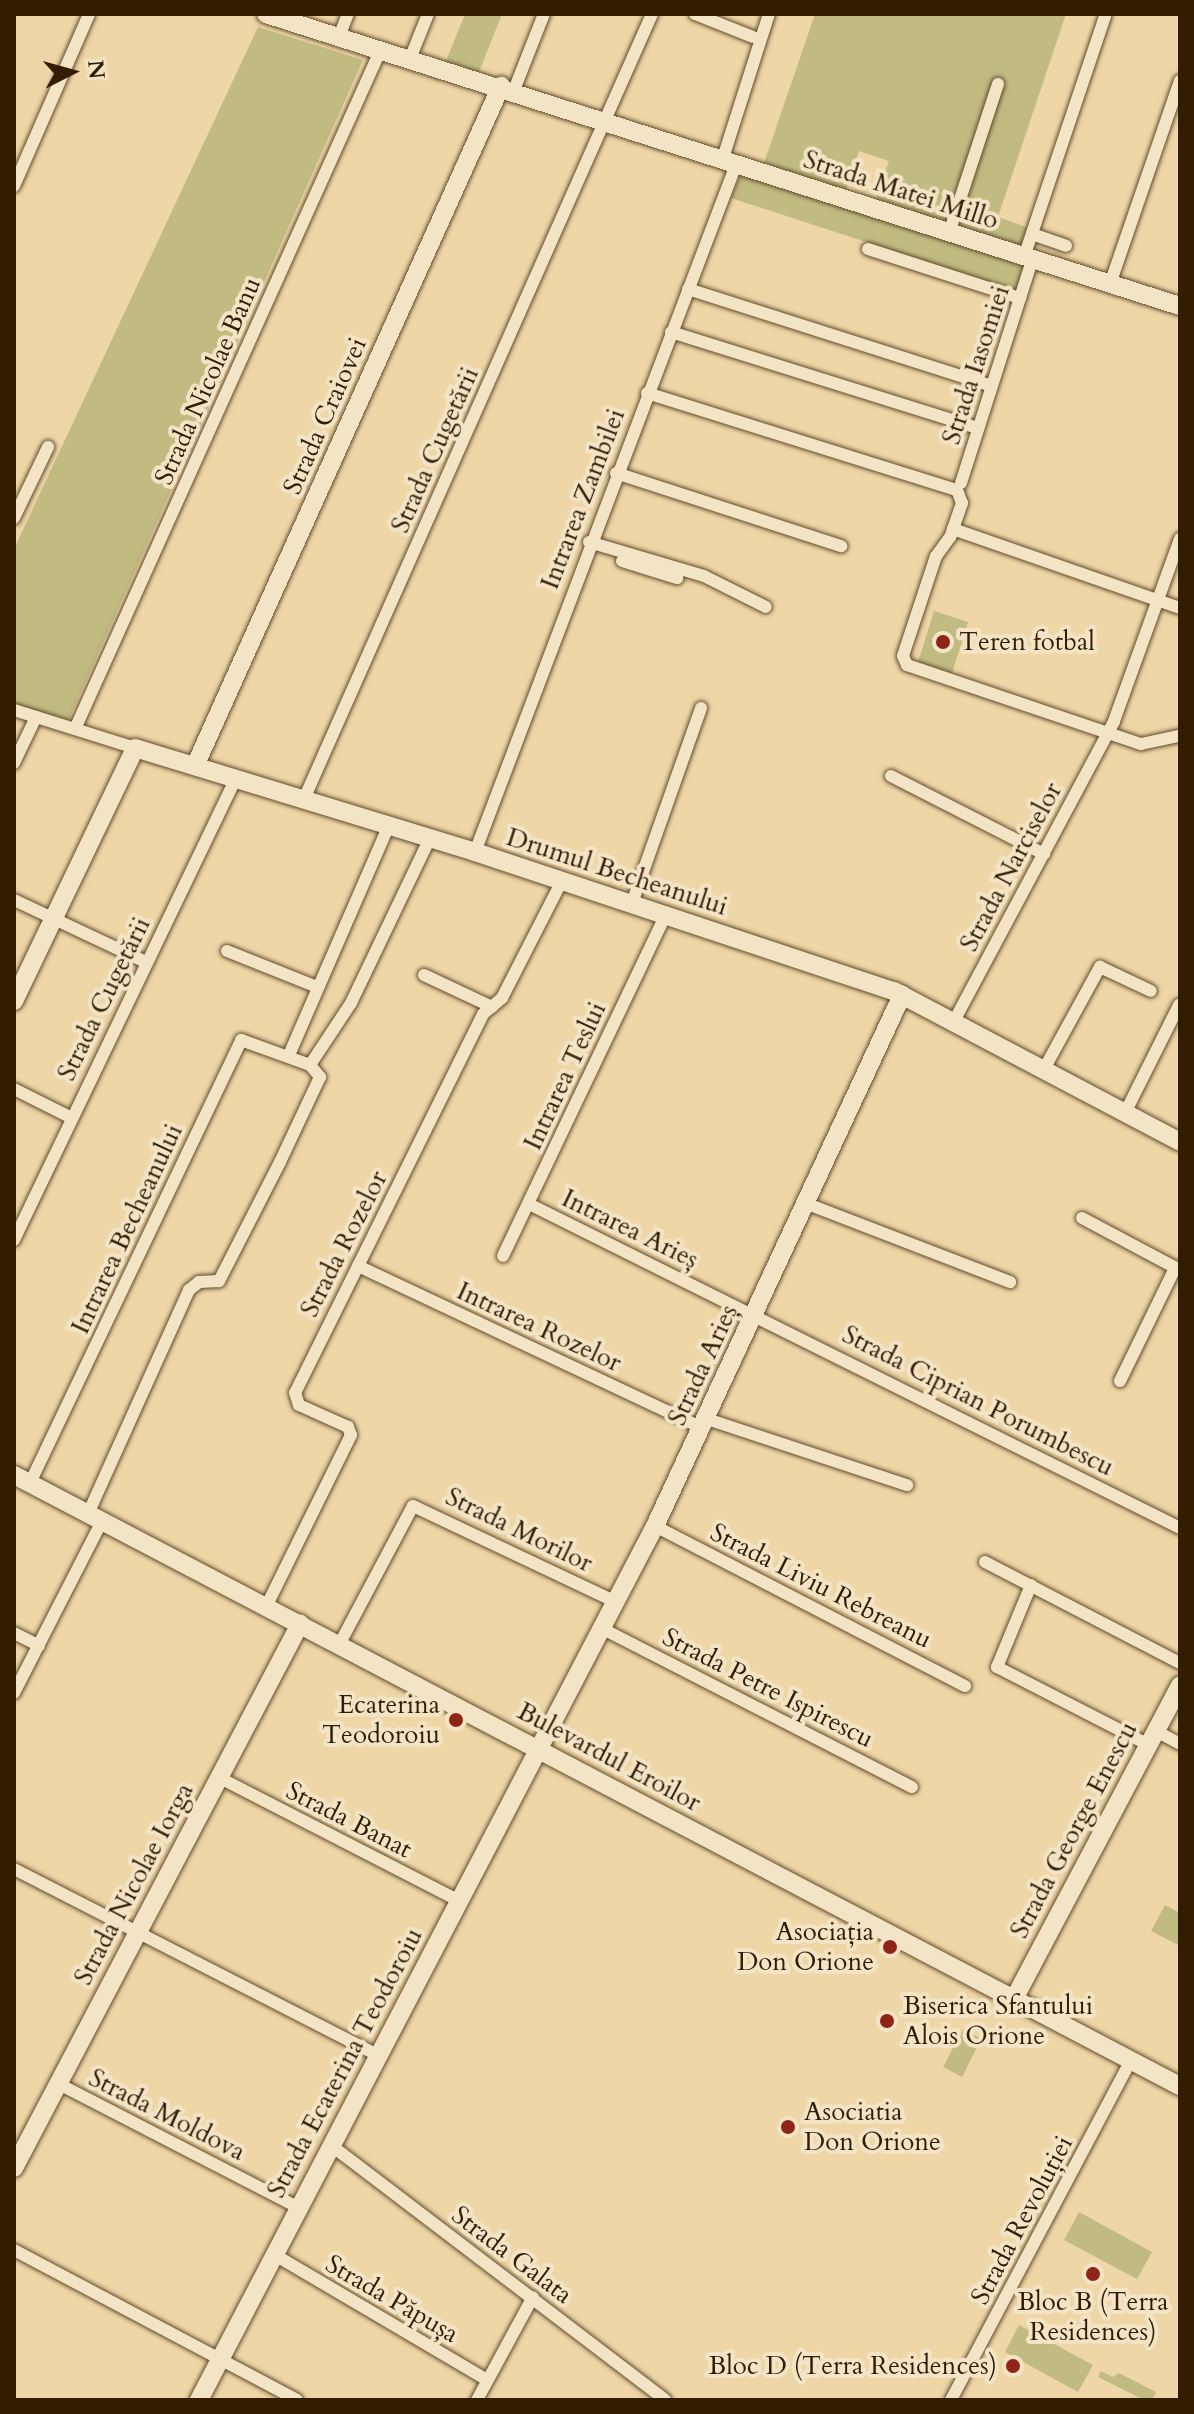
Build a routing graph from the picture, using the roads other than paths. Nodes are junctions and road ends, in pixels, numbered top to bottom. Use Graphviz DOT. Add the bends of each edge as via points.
graph roads {
  1 [pos="89,14"];
  2 [pos="266,14"];
  3 [pos="348,14"];
  4 [pos="428,14"];
  5 [pos="544,14"];
  6 [pos="652,14"];
  7 [pos="695,14"];
  8 [pos="769,14"];
  9 [pos="1106,14"];
  10 [pos="339,37"];
  11 [pos="753,37"];
  12 [pos="381,49"];
  13 [pos="410,59"];
  14 [pos="1180,81"];
  15 [pos="998,84"];
  16 [pos="508,88"];
  17 [pos="607,119"];
  18 [pos="730,160"];
  19 [pos="14,186"];
  20 [pos="949,233"];
  21 [pos="1032,234"];
  22 [pos="1066,246"];
  23 [pos="868,249"];
  24 [pos="1028,259"];
  25 [pos="1110,284"];
  26 [pos="688,289"];
  27 [pos="1020,298"];
  28 [pos="1180,306"];
  29 [pos="671,332"];
  30 [pos="992,386"];
  31 [pos="647,393"];
  32 [pos="978,428"];
  33 [pos="48,447"];
  34 [pos="616,473"];
  35 [pos="959,486"];
  36 [pos="14,518"];
  37 [pos="953,529"];
  38 [pos="1180,539"];
  39 [pos="588,546"];
  40 [pos="841,546"];
  41 [pos="677,578"];
  42 [pos="1159,600"];
  43 [pos="766,607"];
  44 [pos="1180,608"];
  45 [pos="701,708"];
  46 [pos="14,710"];
  47 [pos="36,717"];
  48 [pos="75,729"];
  49 [pos="1107,732"];
  50 [pos="1180,736"];
  51 [pos="135,748"];
  52 [pos="14,763"];
  53 [pos="195,766"];
  54 [pos="891,776"];
  55 [pos="236,778"];
  56 [pos="304,799"];
  57 [pos="389,825"];
  58 [pos="430,838"];
  59 [pos="475,852"];
  60 [pos="1044,854"];
  61 [pos="562,881"];
  62 [pos="14,900"];
  63 [pos="632,903"];
  64 [pos="666,915"];
  65 [pos="54,918"];
  66 [pos="227,951"];
  67 [pos="146,962"];
  68 [pos="424,975"];
  69 [pos="317,987"];
  70 [pos="1151,991"];
  71 [pos="902,995"];
  72 [pos="14,1001"];
  73 [pos="1179,1005"];
  74 [pos="492,1007"];
  75 [pos="953,1023"];
  76 [pos="289,1055"];
  77 [pos="310,1065"];
  78 [pos="1043,1071"];
  79 [pos="14,1089"];
  80 [pos="1125,1113"];
  81 [pos="72,1118"];
  82 [pos="1180,1142"];
  83 [pos="805,1203"];
  84 [pos="529,1204"];
  85 [pos="1082,1218"];
  86 [pos="14,1240"];
  87 [pos="503,1256"];
  88 [pos="358,1266"];
  89 [pos="1178,1269"];
  90 [pos="1010,1282"];
  91 [pos="755,1314"];
  92 [pos="1120,1381"];
  93 [pos="705,1424"];
  94 [pos="22,1479"];
  95 [pos="907,1485"];
  96 [pos="95,1517"];
  97 [pos="655,1526"];
  98 [pos="1180,1528"];
  99 [pos="985,1562"];
  100 [pos="1031,1585"];
  101 [pos="616,1602"];
  102 [pos="266,1607"];
  103 [pos="300,1624"];
  104 [pos="603,1629"];
  105 [pos="14,1633"];
  106 [pos="339,1645"];
  107 [pos="39,1646"];
  108 [pos="1180,1663"];
  109 [pos="1180,1685"];
  110 [pos="965,1686"];
  111 [pos="14,1693"];
  112 [pos="1153,1738"];
  113 [pos="1180,1744"];
  114 [pos="540,1750"];
  115 [pos="220,1778"];
  116 [pos="912,1787"];
  117 [pos="14,1869"];
  118 [pos="459,1901"];
  119 [pos="138,1933"];
  120 [pos="1014,1999"];
  121 [pos="378,2055"];
  122 [pos="1131,2060"];
  123 [pos="1178,2079"];
  124 [pos="57,2083"];
  125 [pos="332,2146"];
  126 [pos="15,2166"];
  127 [pos="299,2208"];
  128 [pos="14,2250"];
  129 [pos="275,2255"];
  130 [pos="533,2297"];
  131 [pos="221,2358"];
  132 [pos="487,2380"];
  133 [pos="199,2400"];
  134 [pos="297,2400"];
  135 [pos="477,2400"];
  136 [pos="665,2400"];
  137 [pos="951,2400"];
  1 -- 19 [label="street"];
  2 -- 10 [label="street, Strada Matei Millo"];
  3 -- 10 [label="street"];
  4 -- 13 [label="street"];
  5 -- 16 [label="street"];
  6 -- 17 [label="street"];
  7 -- 11 [label="street"];
  8 -- 18 [label="street, Intrarea Zambilei"];
  9 -- 21 [label="street, Strada Iasomiei"];
  10 -- 12 [label="street, Strada Matei Millo"];
  12 -- 13 [label="street, Strada Matei Millo"];
  12 -- 48 [label="street, Strada Nicolae Banu"];
  13 -- 16 [label="street, Strada Matei Millo"];
  14 -- 25 [label="street"];
  15 -- 20 [label="street"];
  16 -- 17 [label="street, Strada Matei Millo"];
  16 -- 53 [label="street, Strada Craiovei"];
  17 -- 18 [label="street, Strada Matei Millo"];
  17 -- 56 [label="street, Strada Cugetării"];
  18 -- 20 [label="street, Strada Matei Millo"];
  18 -- 26 [label="street, Intrarea Zambilei"];
  20 -- 24 [label="street, Strada Matei Millo"];
  21 -- 22 [label="street"];
  21 -- 24 [label="street, Strada Iasomiei"];
  23 -- 27 [label="street"];
  24 -- 25 [label="street, Strada Matei Millo"];
  24 -- 27 [label="street, Strada Iasomiei"];
  25 -- 28 [label="street, Strada Matei Millo"];
  26 -- 29 [label="street, Intrarea Zambilei"];
  26 -- 30 [label="street"];
  27 -- 30 [label="street, Strada Iasomiei"];
  29 -- 31 [label="street, Intrarea Zambilei"];
  29 -- 32 [label="street"];
  30 -- 32 [label="street, Strada Iasomiei"];
  31 -- 34 [label="street, Intrarea Zambilei"];
  31 -- 35 [label="street"];
  32 -- 35 [label="street, Strada Iasomiei"];
  33 -- 36 [label="street"];
  34 -- 39 [label="street, Intrarea Zambilei"];
  34 -- 40 [label="street"];
  35 -- 37 [label="street, Strada Iasomiei" via="962,503"];
  37 -- 42 [label="street"];
  37 -- 49 [label="street, Strada Iasomiei" via="936,556 903,656 912,668"];
  38 -- 42 [label="street, Strada Narciselor"];
  39 -- 41 [label="street"];
  39 -- 43 [label="street" via="704,576"];
  39 -- 59 [label="street, Intrarea Zambilei"];
  42 -- 44 [label="street"];
  42 -- 49 [label="street, Strada Narciselor"];
  45 -- 63 [label="street"];
  46 -- 47 [label="street, Drumul Becheanului"];
  47 -- 48 [label="street, Drumul Becheanului"];
  47 -- 52 [label="street"];
  48 -- 51 [label="street, Drumul Becheanului"];
  49 -- 50 [label="street" via="1141,744"];
  49 -- 60 [label="street, Strada Narciselor"];
  51 -- 53 [label="street, Drumul Becheanului"];
  51 -- 65 [label="street"];
  53 -- 55 [label="street, Drumul Becheanului"];
  54 -- 60 [label="street"];
  55 -- 56 [label="street, Drumul Becheanului"];
  55 -- 67 [label="street, Strada Cugetării"];
  56 -- 57 [label="street, Drumul Becheanului"];
  57 -- 58 [label="street, Drumul Becheanului"];
  57 -- 69 [label="street"];
  58 -- 59 [label="street, Drumul Becheanului"];
  58 -- 77 [label="street" via="351,1003"];
  59 -- 61 [label="street, Drumul Becheanului"];
  60 -- 75 [label="street, Strada Narciselor"];
  61 -- 63 [label="street, Drumul Becheanului"];
  61 -- 74 [label="street, Strada Rozelor" via="502,998"];
  62 -- 65 [label="street"];
  63 -- 64 [label="street, Drumul Becheanului"];
  64 -- 71 [label="street, Drumul Becheanului"];
  64 -- 84 [label="street, Intrarea Teslui"];
  65 -- 67 [label="street"];
  65 -- 72 [label="street"];
  66 -- 69 [label="street"];
  67 -- 81 [label="street, Strada Cugetării"];
  68 -- 74 [label="street"];
  69 -- 76 [label="street"];
  70 -- 78 [label="street" via="1100,967"];
  71 -- 75 [label="street, Drumul Becheanului"];
  71 -- 83 [label="street, Strada Arieș"];
  73 -- 80 [label="street"];
  74 -- 88 [label="street, Strada Rozelor" via="483,1014"];
  75 -- 78 [label="street, Drumul Becheanului"];
  76 -- 77 [label="street, Intrarea Becheanului"];
  76 -- 94 [label="street, Intrarea Becheanului" via="241,1040"];
  77 -- 96 [label="street" via="320,1077 280,1162 219,1281 199,1282 189,1290"];
  78 -- 80 [label="street, Drumul Becheanului"];
  79 -- 81 [label="street"];
  80 -- 82 [label="street, Drumul Becheanului"];
  81 -- 86 [label="street, Strada Cugetării"];
  83 -- 90 [label="street"];
  83 -- 91 [label="street, Strada Arieș"];
  84 -- 87 [label="street, Intrarea Teslui"];
  84 -- 91 [label="street, Intrarea Arieș"];
  85 -- 89 [label="street"];
  88 -- 93 [label="street, Intrarea Rozelor"];
  88 -- 102 [label="street, Strada Rozelor" via="294,1400 348,1427 351,1435"];
  89 -- 92 [label="street"];
  91 -- 93 [label="street, Strada Arieș"];
  91 -- 98 [label="street, Strada Ciprian Porumbescu"];
  93 -- 95 [label="street, Intrarea Rozelor"];
  93 -- 97 [label="street, Strada Arieș"];
  94 -- 96 [label="street, Bulevardul Eroilor"];
  96 -- 102 [label="street, Bulevardul Eroilor"];
  96 -- 107 [label="street"];
  97 -- 101 [label="street, Strada Arieș"];
  97 -- 110 [label="street, Strada Liviu Rebreanu"];
  99 -- 100 [label="street"];
  100 -- 108 [label="street"];
  100 -- 112 [label="street" via="997,1667"];
  101 -- 104 [label="street, Strada Arieș"];
  101 -- 106 [label="street, Strada Morilor" via="413,1506"];
  102 -- 103 [label="street, Bulevardul Eroilor"];
  103 -- 106 [label="street, Bulevardul Eroilor"];
  103 -- 115 [label="street, Strada Nicolae Iorga"];
  104 -- 114 [label="street, Strada Arieș"];
  104 -- 116 [label="street, Strada Petre Ispirescu"];
  105 -- 107 [label="street"];
  106 -- 114 [label="street, Bulevardul Eroilor"];
  107 -- 111 [label="street"];
  109 -- 112 [label="street, Strada George Enescu"];
  112 -- 113 [label="street"];
  112 -- 120 [label="street, Strada George Enescu"];
  114 -- 118 [label="street, Strada Ecaterina Teodoroiu"];
  114 -- 120 [label="street, Bulevardul Eroilor"];
  115 -- 118 [label="street, Strada Banat"];
  115 -- 119 [label="street, Strada Nicolae Iorga"];
  117 -- 119 [label="street"];
  118 -- 121 [label="street, Strada Ecaterina Teodoroiu"];
  119 -- 121 [label="street"];
  119 -- 124 [label="street, Strada Nicolae Iorga"];
  120 -- 122 [label="street, Bulevardul Eroilor"];
  121 -- 125 [label="street, Strada Ecaterina Teodoroiu"];
  122 -- 123 [label="street, Bulevardul Eroilor"];
  122 -- 137 [label="street, Strada Revoluției"];
  124 -- 126 [label="street, Strada Nicolae Iorga"];
  124 -- 127 [label="street, Strada Moldova"];
  125 -- 127 [label="street, Strada Ecaterina Teodoroiu"];
  125 -- 130 [label="street, Strada Galata"];
  127 -- 129 [label="street, Strada Ecaterina Teodoroiu"];
  128 -- 131 [label="street"];
  129 -- 131 [label="street, Strada Ecaterina Teodoroiu"];
  129 -- 132 [label="street, Strada Păpușa"];
  130 -- 132 [label="street"];
  130 -- 136 [label="street, Strada Galata"];
  131 -- 133 [label="street, Strada Ecaterina Teodoroiu"];
  131 -- 134 [label="street"];
  132 -- 135 [label="street"];
}
